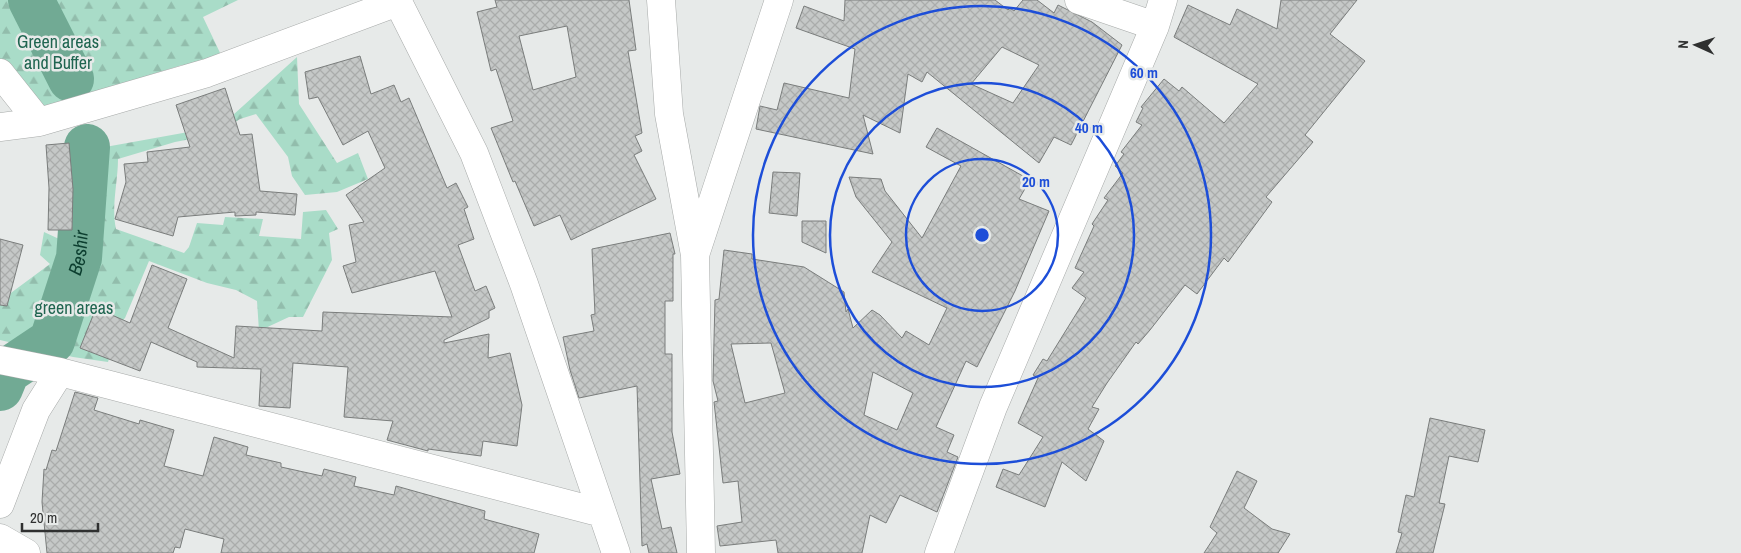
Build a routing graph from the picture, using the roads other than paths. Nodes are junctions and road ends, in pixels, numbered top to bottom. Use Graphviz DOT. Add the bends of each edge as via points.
graph roads {
  1 [pos="661,0"];
  2 [pos="779,0"];
  3 [pos="1079,0"];
  4 [pos="1163,0"];
  5 [pos="398,1"];
  6 [pos="1155,26"];
  7 [pos="0,73"];
  8 [pos="39,122"];
  9 [pos="0,127"];
  10 [pos="695,256"];
  11 [pos="13,362"];
  12 [pos="60,372"];
  13 [pos="0,504"];
  14 [pos="602,513"];
  15 [pos="0,538"];
  16 [pos="26,553"];
  17 [pos="616,553"];
  18 [pos="701,553"];
  19 [pos="940,553"];
  1 -- 10 [label="street" via="669,114"];
  2 -- 10 [label="street"];
  3 -- 6 [label="street"];
  4 -- 6 [label="street"];
  5 -- 8 [label="street" via="207,73"];
  5 -- 14 [label="street" via="474,153 524,284"];
  6 -- 19 [label="street" via="993,407"];
  7 -- 8 [label="street"];
  8 -- 9 [label="street"];
  10 -- 18 [label="street"];
  11 -- 12 [label="street"];
  12 -- 13 [label="street" via="36,410"];
  12 -- 14 [label="street"];
  14 -- 17 [label="street"];
  15 -- 16 [label="street"];
}
